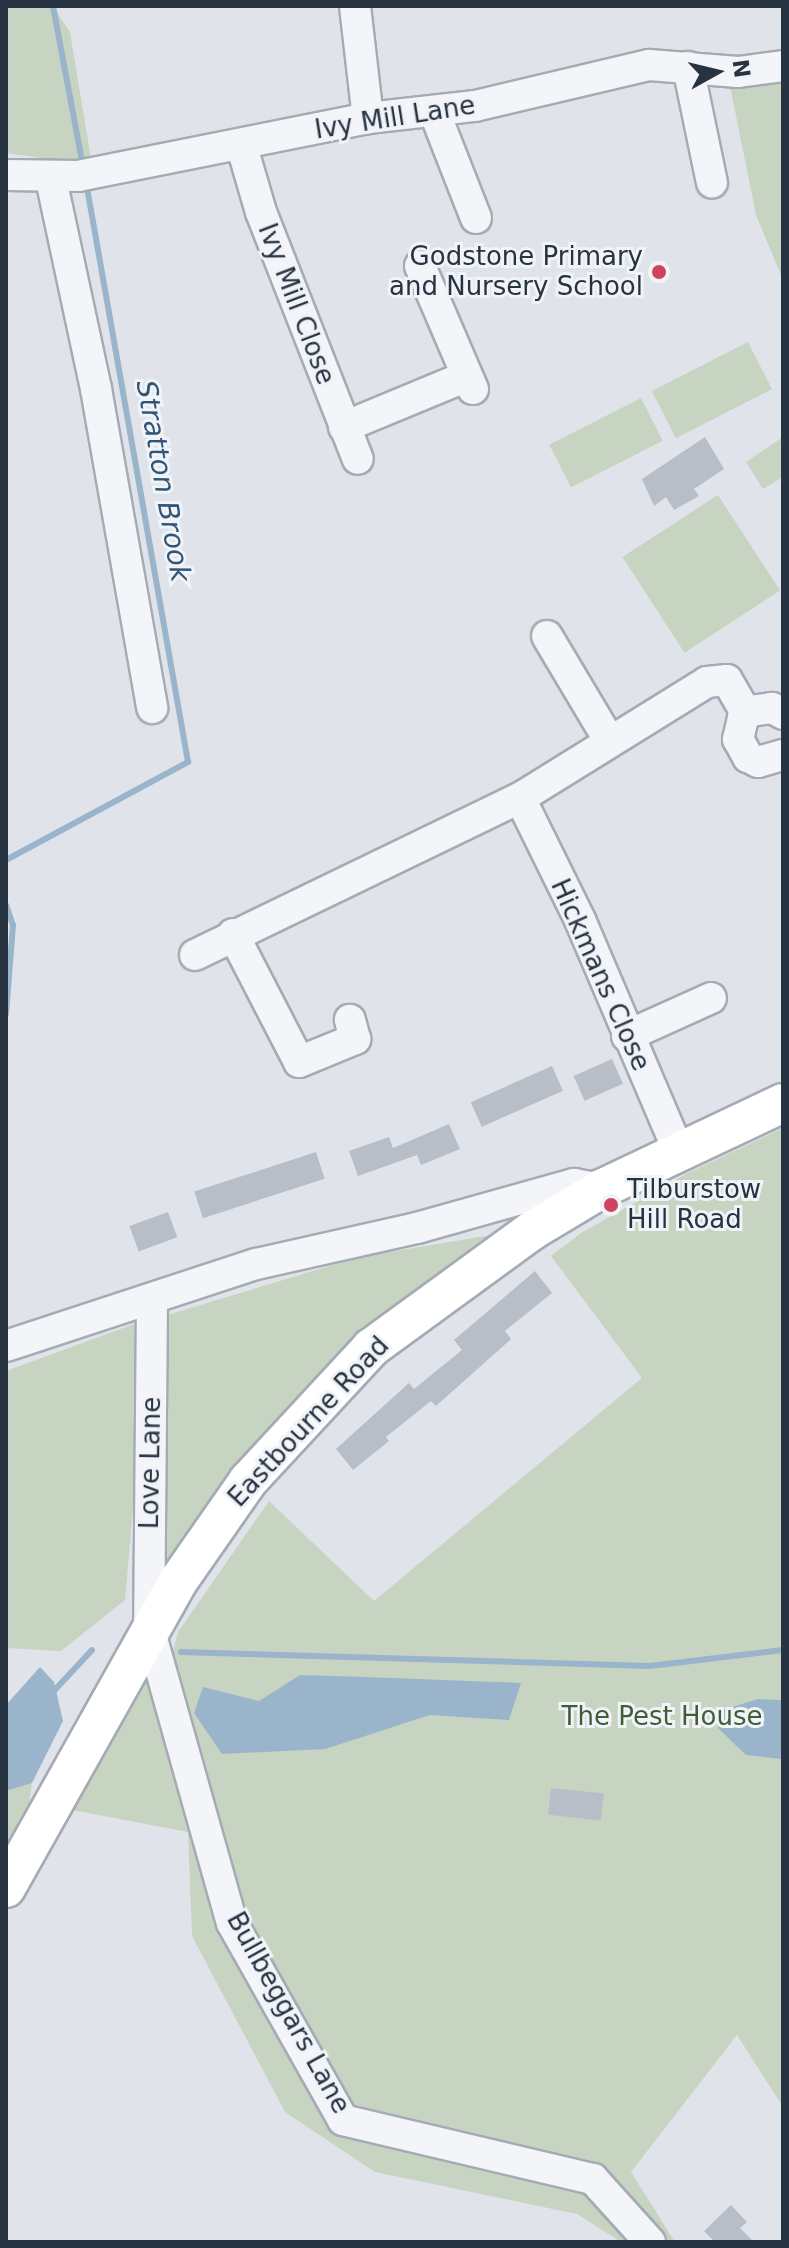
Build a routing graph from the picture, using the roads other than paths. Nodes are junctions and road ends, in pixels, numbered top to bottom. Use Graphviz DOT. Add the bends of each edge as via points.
graph roads {
  1 [pos="355,6"];
  2 [pos="783,66"];
  3 [pos="688,67"];
  4 [pos="434,111"];
  5 [pos="368,118"];
  6 [pos="242,147"];
  7 [pos="6,175"];
  8 [pos="74,176"];
  9 [pos="712,183"];
  10 [pos="476,218"];
  11 [pos="420,266"];
  12 [pos="344,427"];
  13 [pos="358,459"];
  14 [pos="547,636"];
  15 [pos="152,708"];
  16 [pos="747,714"];
  17 [pos="783,714"];
  18 [pos="609,740"];
  19 [pos="783,755"];
  20 [pos="520,798"];
  21 [pos="233,934"];
  22 [pos="195,955"];
  23 [pos="694,995"];
  24 [pos="350,1020"];
  25 [pos="627,1036"];
  26 [pos="783,1103"];
  27 [pos="679,1152"];
  28 [pos="601,1189"];
  29 [pos="152,1299"];
  30 [pos="6,1346"];
  31 [pos="149,1628"];
  32 [pos="6,1888"];
  33 [pos="650,2242"];
  1 -- 5 [label="street"];
  2 -- 3 [label="street, Ivy Mill Lane" via="738,72"];
  3 -- 4 [label="street, Ivy Mill Lane" via="637,67"];
  3 -- 9 [label="street"];
  4 -- 5 [label="street, Ivy Mill Lane"];
  4 -- 10 [label="street"];
  5 -- 6 [label="street, Ivy Mill Lane"];
  6 -- 8 [label="street, Ivy Mill Lane"];
  6 -- 12 [label="street, Ivy Mill Close"];
  7 -- 8 [label="street, Ivy Mill Lane"];
  8 -- 15 [label="street" via="96,389"];
  11 -- 12 [label="street" via="470,382"];
  12 -- 13 [label="street, Ivy Mill Close"];
  14 -- 18 [label="street"];
  16 -- 17 [label="street" via="762,707"];
  16 -- 18 [label="street" via="727,680 707,682"];
  16 -- 19 [label="street" via="738,728 741,749 758,762"];
  18 -- 20 [label="street"];
  20 -- 21 [label="street"];
  20 -- 25 [label="street, Hickmans Close" via="580,920"];
  21 -- 22 [label="street"];
  21 -- 24 [label="street" via="299,1062 355,1039"];
  23 -- 25 [label="street"];
  25 -- 27 [label="street, Hickmans Close"];
  26 -- 27 [label="main road, Eastbourne Road"];
  27 -- 28 [label="main road, Eastbourne Road"];
  28 -- 29 [label="street" via="574,1184 417,1228 256,1264"];
  28 -- 31 [label="main road, Eastbourne Road" via="533,1230 371,1348 248,1481"];
  29 -- 30 [label="street"];
  29 -- 31 [label="street, Love Lane"];
  31 -- 32 [label="main road, Eastbourne Road"];
  31 -- 33 [label="street, Bullbeggars Lane" via="232,1923 343,2120 593,2179"];
}
